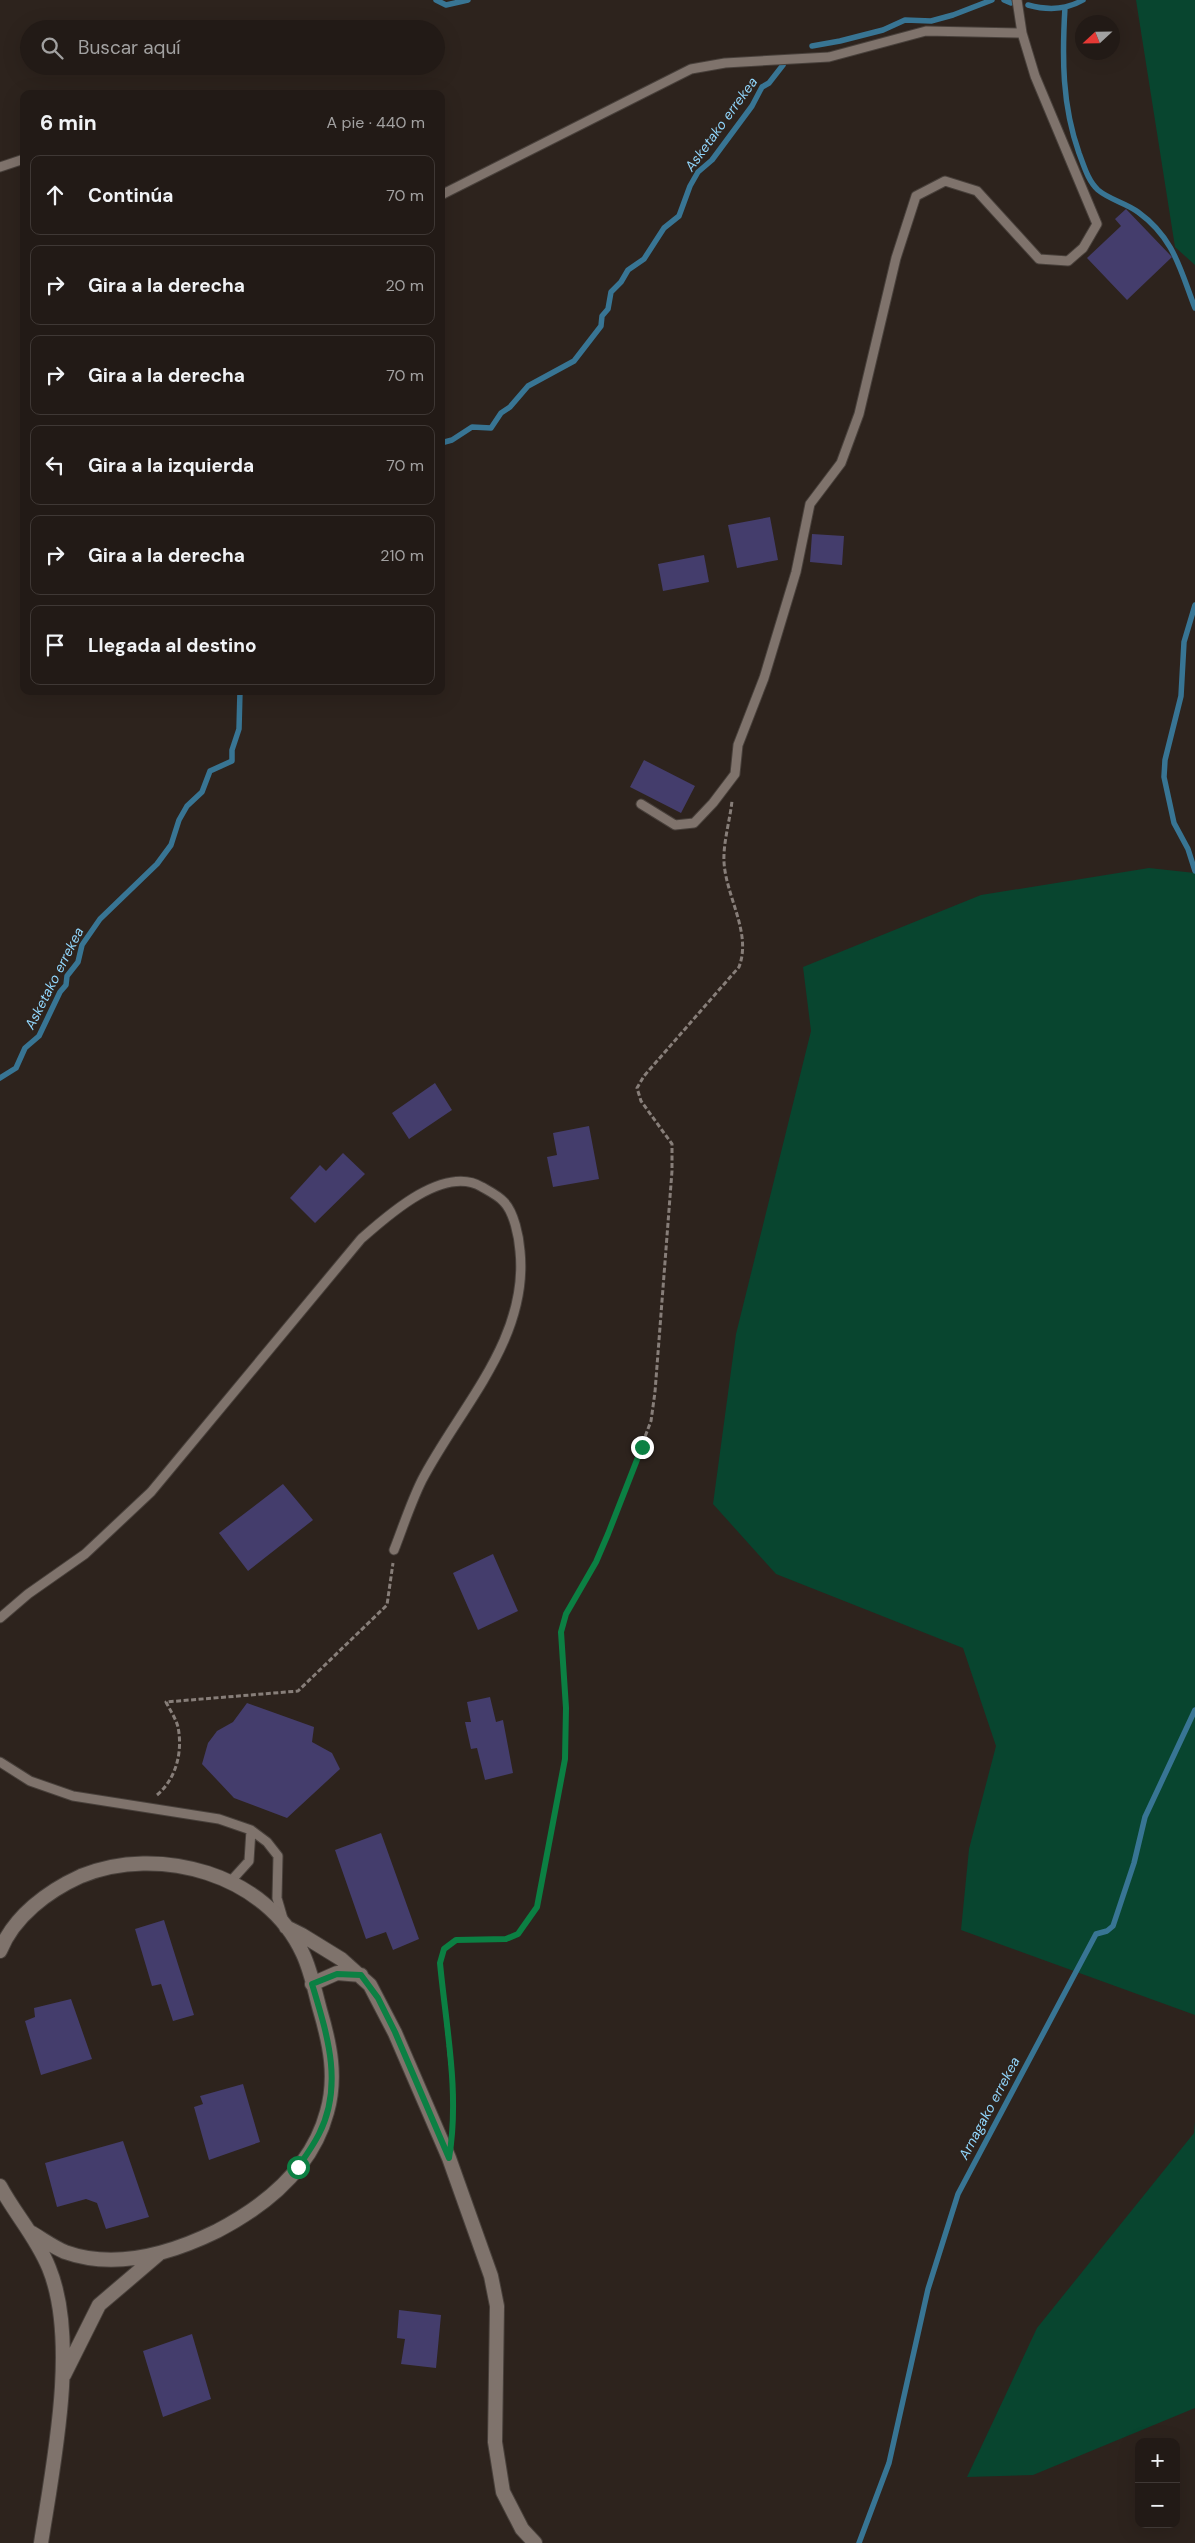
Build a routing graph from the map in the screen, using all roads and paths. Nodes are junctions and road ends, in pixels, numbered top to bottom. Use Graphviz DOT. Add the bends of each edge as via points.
graph roads {
  1 [pos="1017,0"];
  2 [pos="1022,32"];
  3 [pos="20,160"];
  4 [pos="0,168"];
  5 [pos="445,193"];
  6 [pos="735,774"];
  7 [pos="641,804"];
  8 [pos="394,1550"];
  9 [pos="0,1618"];
  10 [pos="0,1762"];
  11 [pos="144,1807"];
  12 [pos="251,1830"];
  13 [pos="230,1882"];
  14 [pos="286,1928"];
  15 [pos="0,1951"];
  16 [pos="361,1975"];
  17 [pos="312,1984"];
  18 [pos="453,2128"];
  19 [pos="0,2186"];
  20 [pos="30,2232"];
  21 [pos="162,2252"];
  22 [pos="63,2376"];
  23 [pos="42,2543"];
  24 [pos="535,2543"];
  1 -- 2 [label="lane"];
  2 -- 5 [label="lane" via="926,31 829,57 725,62 691,69"];
  2 -- 6 [label="lane" via="1035,76 1097,224 1084,248 1068,261 1039,259 977,191 945,182 916,196 896,258 859,414 841,463 810,504 793,581 764,678 738,745"];
  3 -- 4 [label="lane"];
  6 -- 7 [label="lane" via="694,823 675,825"];
  6 -- 18 [label="path" via="724,860 743,940 743,956 739,967 637,1088 641,1101 672,1144 651,1421 608,1534 566,1614 561,1632 566,1708 565,1759 537,1907 518,1934 506,1939 456,1940 444,1949 440,1963 453,2093"];
  8 -- 9 [label="lane" via="422,1481 499,1352 516,1310 522,1266 519,1234 504,1202 480,1185 458,1180 422,1192 394,1210 361,1239 151,1492 85,1554"];
  8 -- 11 [label="path" via="387,1604 298,1691 166,1702 178,1727 177,1768 163,1790"];
  10 -- 11 [label="lane" via="30,1781 73,1796"];
  11 -- 12 [label="lane" via="219,1820"];
  12 -- 13 [label="lane" via="249,1860"];
  12 -- 14 [label="lane" via="278,1856 277,1898"];
  13 -- 14 [label="street" via="269,1910"];
  13 -- 15 [label="street" via="177,1865 136,1863 111,1866 66,1883 47,1895 12,1929"];
  14 -- 16 [label="street" via="341,1959"];
  14 -- 17 [label="street" via="303,1953"];
  16 -- 17 [label="street" via="337,1974"];
  16 -- 24 [label="street" via="378,1998 395,2032 449,2158 492,2276 497,2306 495,2442 503,2492 522,2529"];
  17 -- 21 [label="street" via="330,2051 332,2072 327,2112 319,2134 298,2167 272,2197 245,2216 202,2238"];
  19 -- 20 [label="street"];
  20 -- 21 [label="street" via="62,2251 93,2260 124,2261"];
  20 -- 22 [label="street" via="50,2268 59,2308"];
  21 -- 22 [label="street" via="99,2305"];
  22 -- 23 [label="street"];
}
